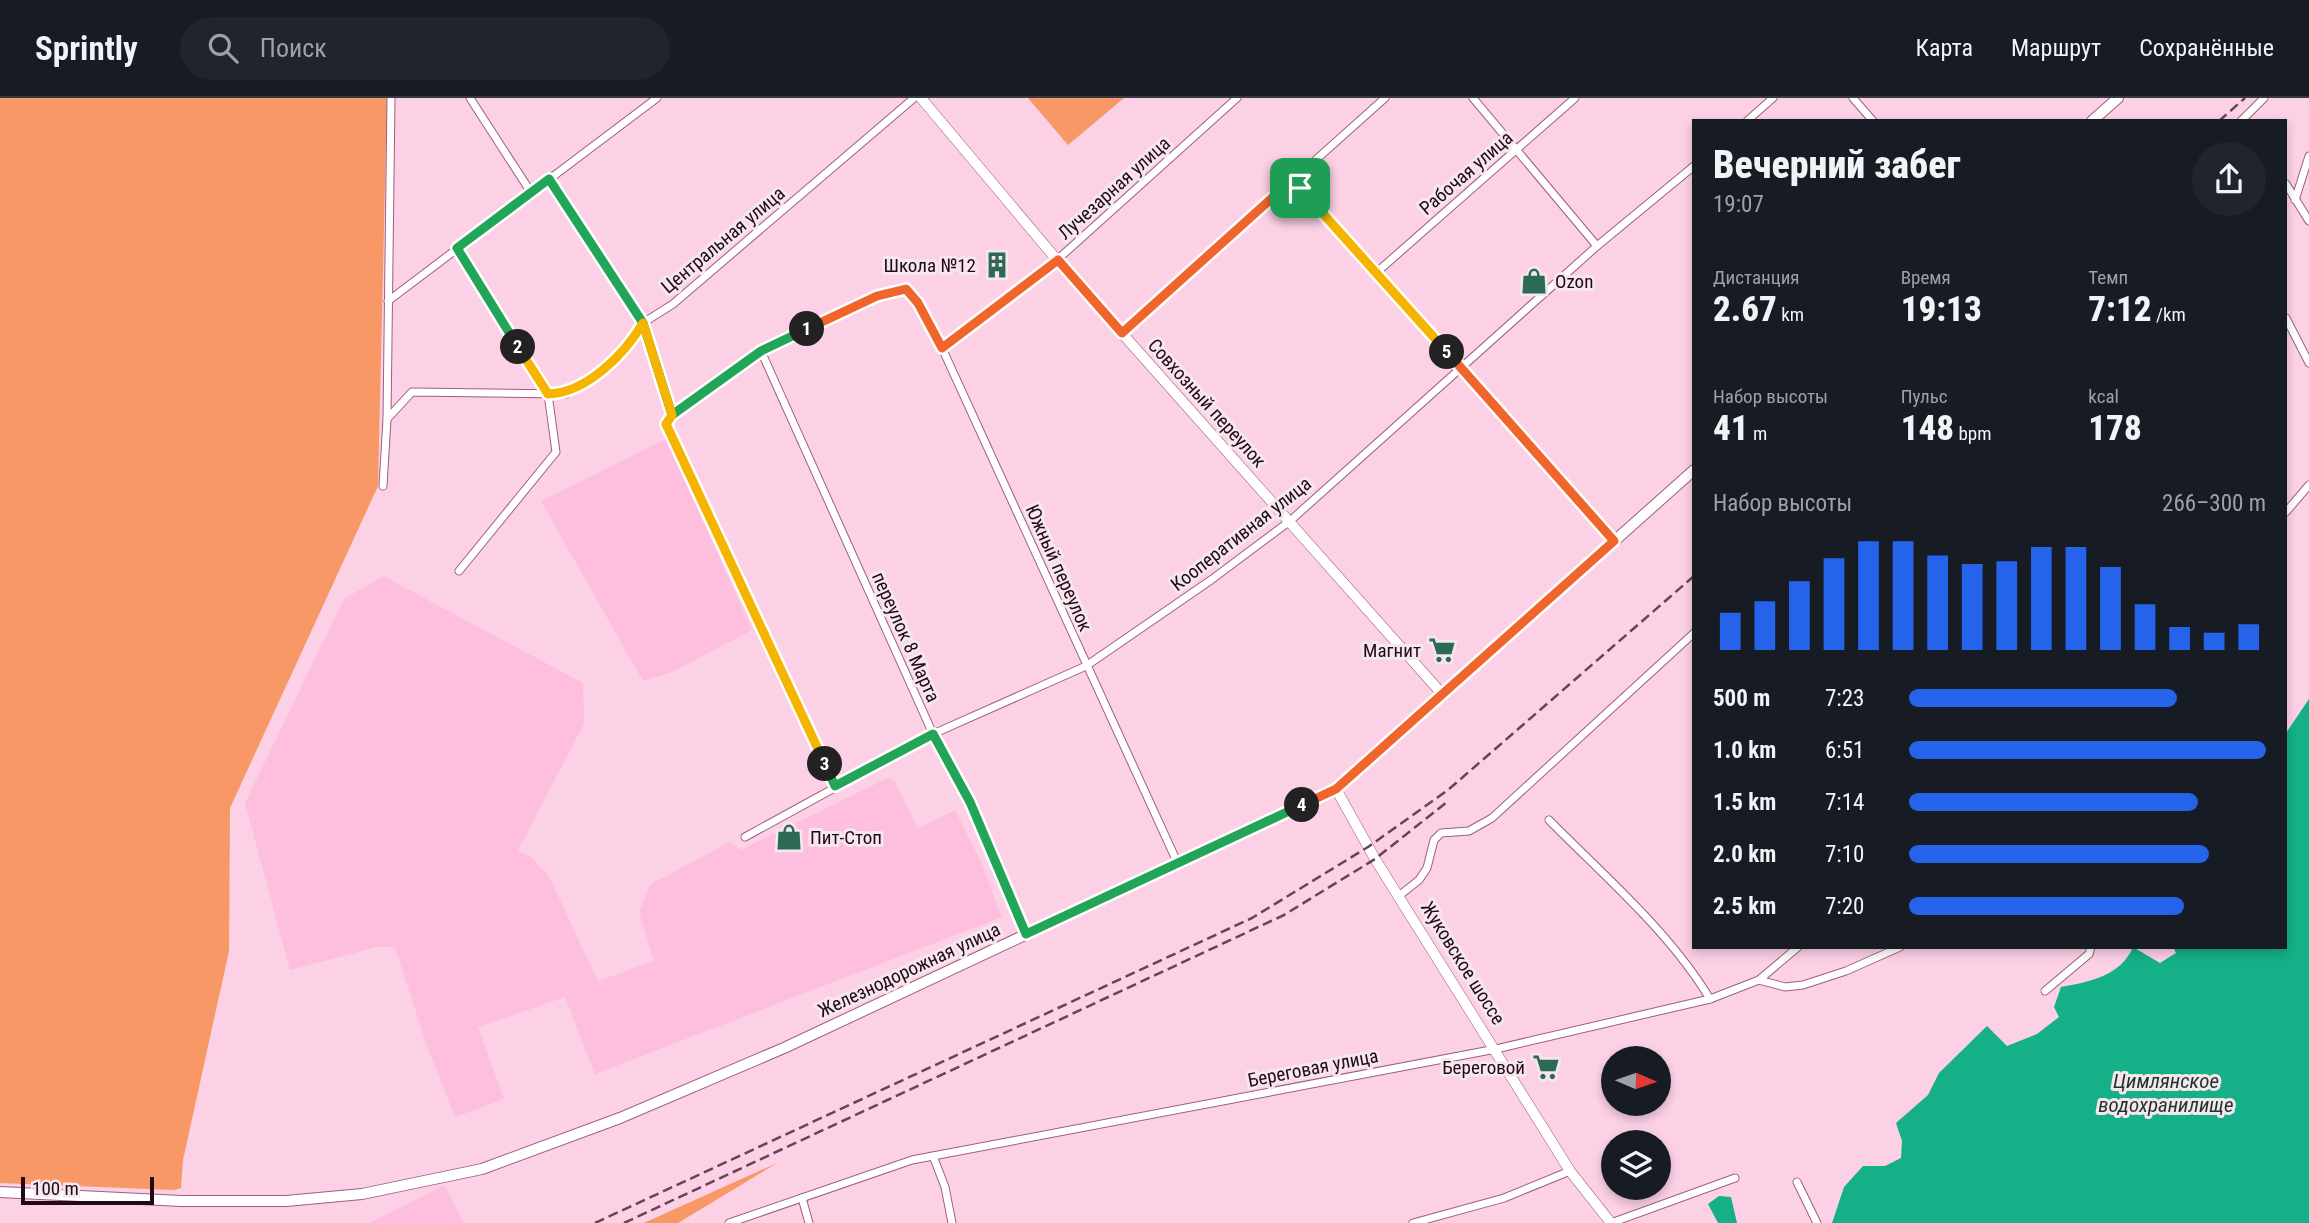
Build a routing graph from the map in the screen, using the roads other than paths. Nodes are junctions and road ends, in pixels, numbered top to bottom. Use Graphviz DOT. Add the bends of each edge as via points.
graph roads {
  1 [pos="391,98"];
  2 [pos="470,98"];
  3 [pos="657,98"];
  4 [pos="914,98"];
  5 [pos="922,98"];
  6 [pos="1237,98"];
  7 [pos="1385,98"];
  8 [pos="1473,98"];
  9 [pos="1575,98"];
  10 [pos="1773,98"];
  11 [pos="1853,98"];
  12 [pos="2118,98"];
  13 [pos="2264,98"];
  14 [pos="1748,119"];
  15 [pos="1871,119"];
  16 [pos="2094,119"];
  17 [pos="2244,119"];
  18 [pos="1516,150"];
  19 [pos="2309,156"];
  20 [pos="1692,168"];
  21 [pos="549,179"];
  22 [pos="1292,180"];
  23 [pos="2287,186"];
  24 [pos="532,194"];
  25 [pos="2295,200"];
  26 [pos="2309,221"];
  27 [pos="1597,246"];
  28 [pos="457,248"];
  29 [pos="1058,260"];
  30 [pos="1377,272"];
  31 [pos="388,302"];
  32 [pos="2287,320"];
  33 [pos="643,323"];
  34 [pos="1122,333"];
  35 [pos="942,348"];
  36 [pos="761,351"];
  37 [pos="2309,363"];
  38 [pos="1460,368"];
  39 [pos="548,394"];
  40 [pos="672,415"];
  41 [pos="387,419"];
  42 [pos="1692,472"];
  43 [pos="2309,485"];
  44 [pos="383,486"];
  45 [pos="2287,511"];
  46 [pos="1290,521"];
  47 [pos="1614,541"];
  48 [pos="459,571"];
  49 [pos="1692,635"];
  50 [pos="1086,666"];
  51 [pos="1443,695"];
  52 [pos="933,734"];
  53 [pos="835,786"];
  54 [pos="1336,789"];
  55 [pos="1549,820"];
  56 [pos="745,837"];
  57 [pos="1178,864"];
  58 [pos="1400,895"];
  59 [pos="1026,934"];
  60 [pos="1796,949"];
  61 [pos="1896,949"];
  62 [pos="2091,949"];
  63 [pos="1759,980"];
  64 [pos="2045,991"];
  65 [pos="1710,999"];
  66 [pos="1496,1049"];
  67 [pos="933,1156"];
  68 [pos="1570,1171"];
  69 [pos="1735,1178"];
  70 [pos="1797,1182"];
  71 [pos="0,1192"];
  72 [pos="802,1198"];
  73 [pos="1628,1220"];
  74 [pos="729,1223"];
  75 [pos="809,1223"];
  76 [pos="952,1223"];
  77 [pos="1413,1223"];
  78 [pos="1611,1223"];
  79 [pos="1817,1223"];
  1 -- 31 [label="street"];
  2 -- 24 [label="street"];
  3 -- 21 [label="street"];
  4 -- 33 [label="street, Центральная улица" via="673,304"];
  5 -- 29 [label="street, Совхозный переулок"];
  6 -- 29 [label="street, Лучезарная улица"];
  7 -- 22 [label="street"];
  8 -- 18 [label="street"];
  9 -- 18 [label="street, Рабочая улица"];
  10 -- 14 [label="street"];
  11 -- 15 [label="street"];
  12 -- 16 [label="main road"];
  13 -- 17 [label="street"];
  18 -- 27 [label="street"];
  18 -- 30 [label="street, Рабочая улица"];
  19 -- 25 [label="street"];
  20 -- 27 [label="street, Кооперативная улица"];
  21 -- 24 [label="street"];
  21 -- 33 [label="street"];
  22 -- 30 [label="street"];
  22 -- 34 [label="street"];
  23 -- 25 [label="street"];
  24 -- 28 [label="street"];
  25 -- 26 [label="street"];
  27 -- 38 [label="street, Кооперативная улица"];
  28 -- 31 [label="street"];
  28 -- 39 [label="street"];
  29 -- 34 [label="street, Совхозный переулок"];
  29 -- 35 [label="street, Лучезарная улица"];
  30 -- 38 [label="street"];
  31 -- 41 [label="street"];
  32 -- 37 [label="street"];
  33 -- 39 [label="street, Центральная улица" via="613,361 566,394"];
  33 -- 40 [label="street"];
  34 -- 46 [label="street, Совхозный переулок"];
  35 -- 36 [label="street, Южный переулок" via="906,289 877,296"];
  35 -- 50 [label="street, Южный переулок"];
  36 -- 40 [label="street"];
  36 -- 52 [label="street, переулок 8 Марта"];
  38 -- 46 [label="street, Кооперативная улица"];
  38 -- 47 [label="street"];
  39 -- 41 [label="street, Центральная улица" via="412,393"];
  39 -- 48 [label="street" via="556,452"];
  40 -- 53 [label="street" via="666,424"];
  41 -- 44 [label="street"];
  42 -- 47 [label="main road, Железнодорожная улица"];
  43 -- 45 [label="street"];
  46 -- 50 [label="street, Кооперативная улица"];
  46 -- 51 [label="street, Совхозный переулок"];
  47 -- 51 [label="main road, Железнодорожная улица"];
  49 -- 58 [label="street" via="1492,818 1469,831 1441,833 1434,840 1427,868"];
  50 -- 52 [label="street, Кооперативная улица"];
  50 -- 57 [label="street, Южный переулок"];
  51 -- 54 [label="main road, Железнодорожная улица"];
  52 -- 53 [label="street, Кооперативная улица"];
  52 -- 59 [label="street, переулок 8 Марта" via="970,802"];
  53 -- 56 [label="street, Кооперативная улица"];
  54 -- 57 [label="main road, Железнодорожная улица"];
  54 -- 58 [label="street, Жуковское шоссе"];
  55 -- 65 [label="street" via="1647,920"];
  57 -- 59 [label="main road, Железнодорожная улица"];
  58 -- 66 [label="street, Жуковское шоссе"];
  59 -- 71 [label="main road, Железнодорожная улица" via="784,1048 620,1118 482,1169 362,1194 286,1201"];
  60 -- 63 [label="street"];
  61 -- 63 [label="street" via="1803,985 1784,987"];
  62 -- 64 [label="street"];
  63 -- 65 [label="street, Береговая улица"];
  65 -- 66 [label="street, Береговая улица"];
  66 -- 67 [label="street, Береговая улица"];
  66 -- 68 [label="street, Жуковское шоссе"];
  67 -- 72 [label="street, Береговая улица"];
  67 -- 76 [label="street"];
  68 -- 77 [label="street" via="1504,1198"];
  68 -- 78 [label="street, Жуковское шоссе"];
  69 -- 73 [label="street"];
  70 -- 79 [label="street"];
  72 -- 74 [label="street, Береговая улица"];
  72 -- 75 [label="street"];
  73 -- 78 [label="street"];
}
